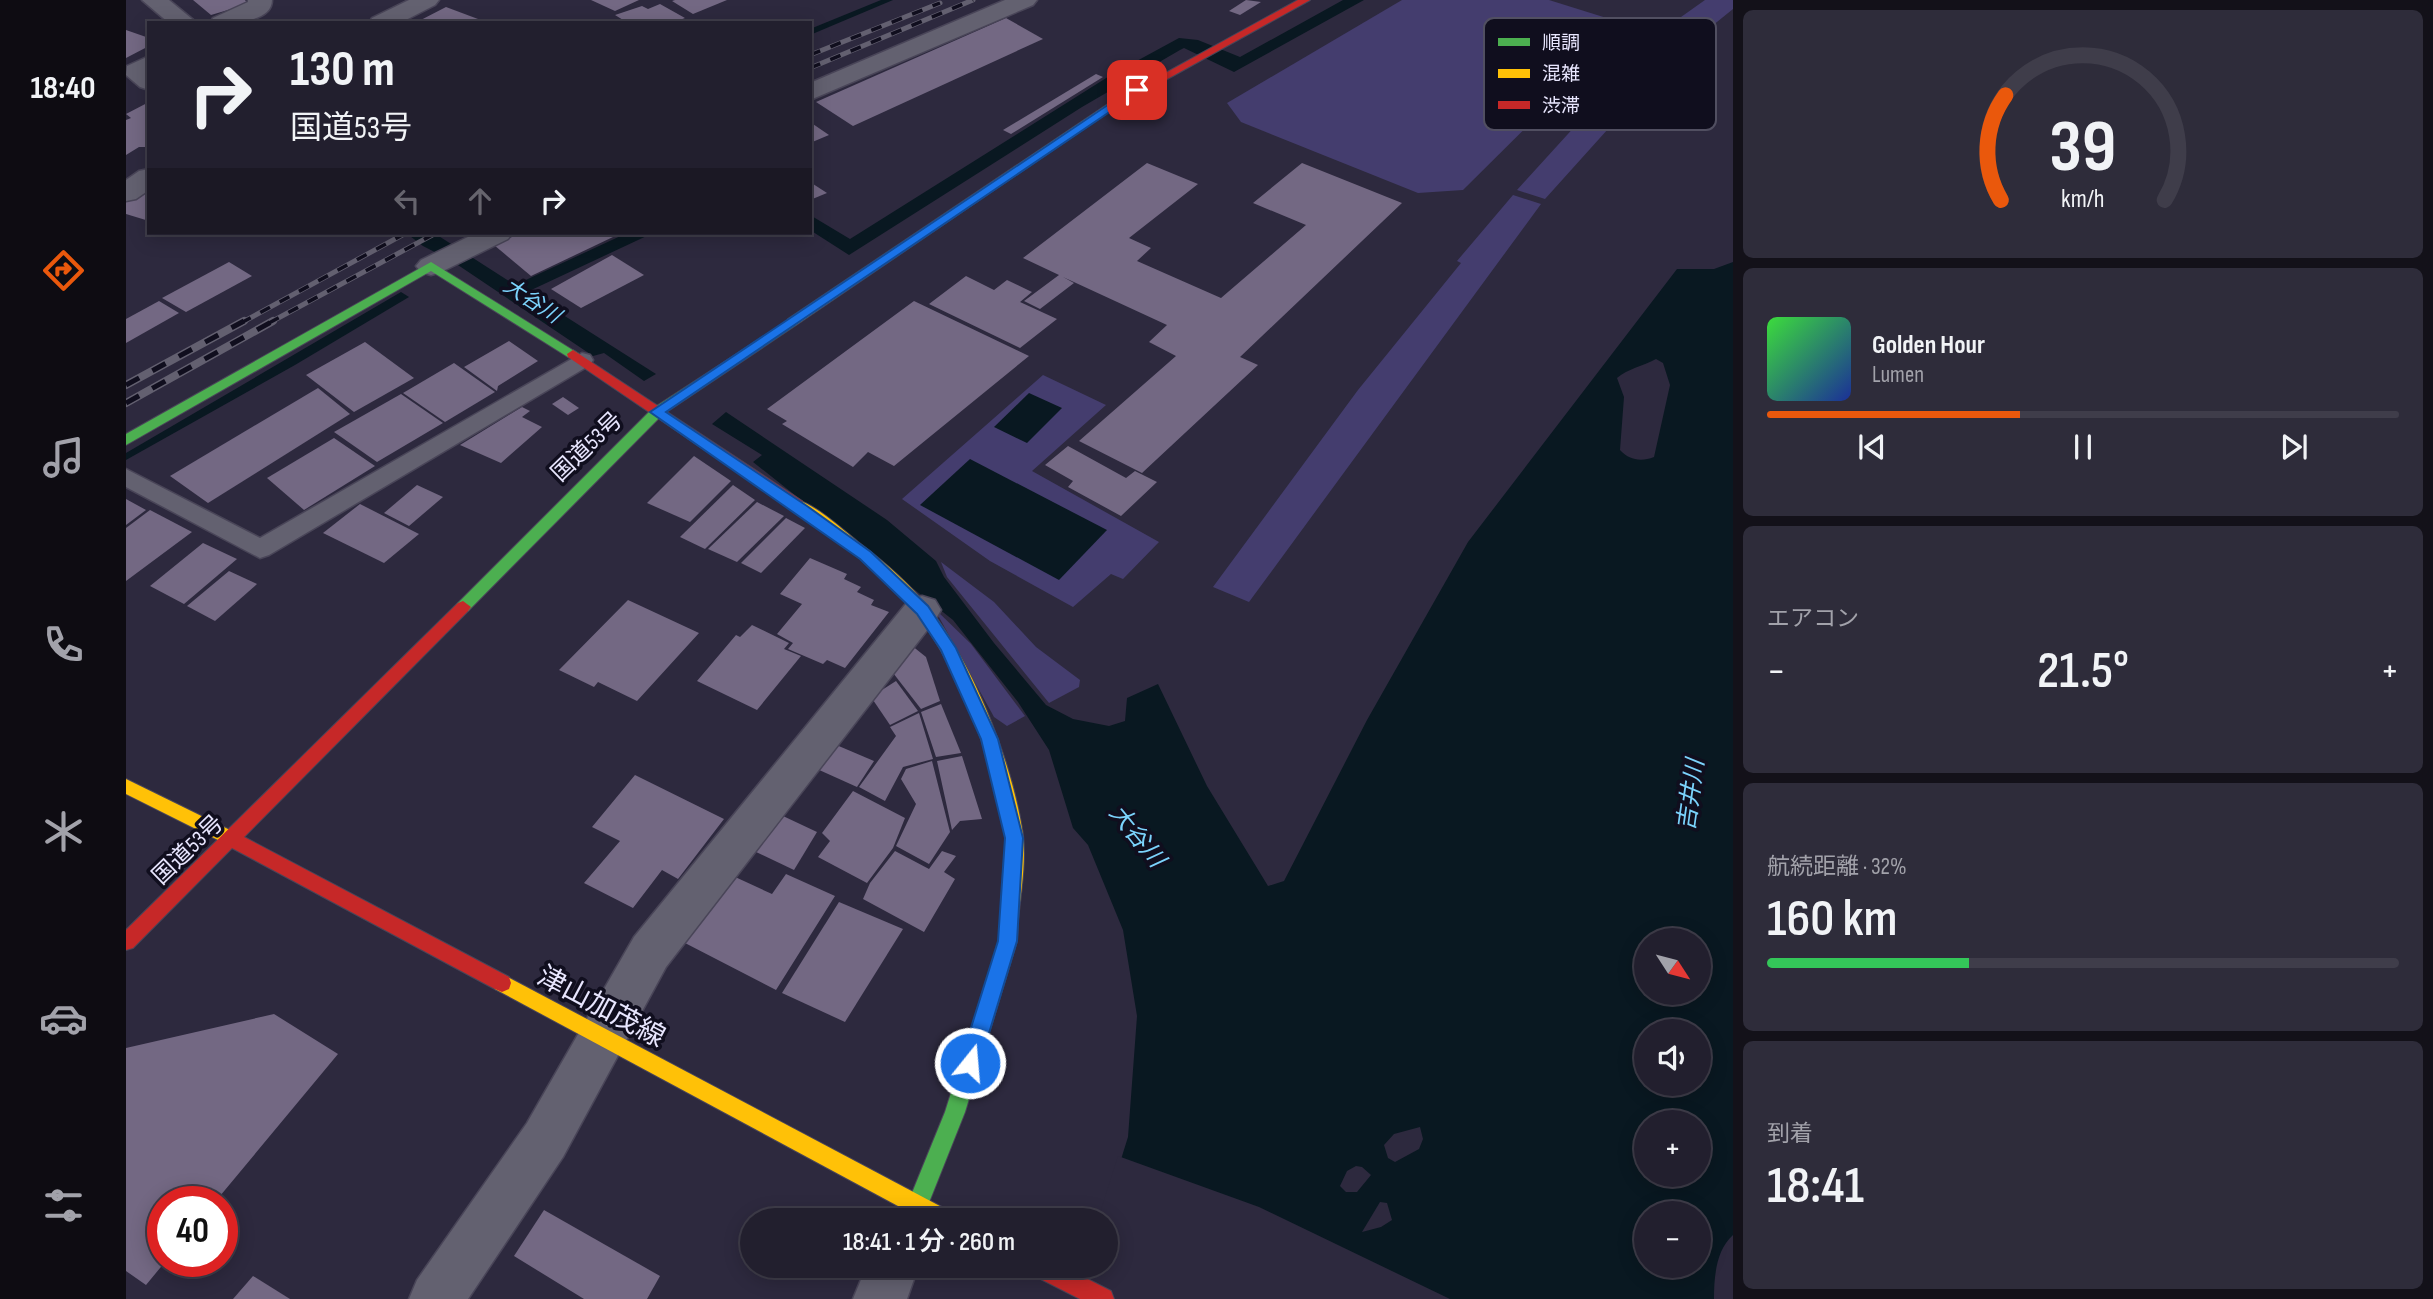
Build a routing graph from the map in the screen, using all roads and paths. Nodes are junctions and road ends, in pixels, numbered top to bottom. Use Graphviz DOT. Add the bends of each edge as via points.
graph roads {
  1 [pos="154,0"];
  2 [pos="260,0"];
  3 [pos="426,0"];
  4 [pos="1025,0"];
  5 [pos="1305,0"];
  6 [pos="182,21"];
  7 [pos="226,21"];
  8 [pos="385,21"];
  9 [pos="147,64"];
  10 [pos="147,80"];
  11 [pos="812,91"];
  12 [pos="147,178"];
  13 [pos="126,193"];
  14 [pos="494,235"];
  15 [pos="435,263"];
  16 [pos="582,360"];
  17 [pos="657,412"];
  18 [pos="126,440"];
  19 [pos="126,477"];
  20 [pos="922,610"];
  21 [pos="126,786"];
  22 [pos="232,839"];
  23 [pos="126,942"];
  24 [pos="603,1038"];
  25 [pos="905,1208"];
  26 [pos="916,1208"];
  27 [pos="888,1278"];
  28 [pos="1062,1278"];
  29 [pos="436,1299"];
  30 [pos="880,1299"];
  31 [pos="1103,1299"];
  1 -- 6 [label="street"];
  2 -- 7 [label="street" via="260,6"];
  3 -- 8 [label="street"];
  4 -- 11 [label="street"];
  5 -- 17 [label="main road, 国道53号" via="1137,90"];
  9 -- 10 [label="street" via="136,71"];
  12 -- 13 [label="street"];
  14 -- 15 [label="street"];
  15 -- 16 [label="main road"];
  15 -- 18 [label="main road"];
  16 -- 17 [label="main road"];
  16 -- 19 [label="lane" via="260,550"];
  17 -- 20 [label="main road" via="865,556"];
  17 -- 22 [label="main road, 国道53号"];
  20 -- 24 [label="street" via="650,952"];
  20 -- 26 [label="main road" via="948,648 989,739 1014,838 1008,941 955,1112"];
  21 -- 22 [label="main road, 津山加茂線"];
  22 -- 23 [label="main road, 国道53号"];
  22 -- 24 [label="main road, 津山加茂線"];
  24 -- 25 [label="main road, 津山加茂線"];
  24 -- 29 [label="street" via="545,1140"];
  27 -- 30 [label="street"];
  28 -- 31 [label="main road"];
}
